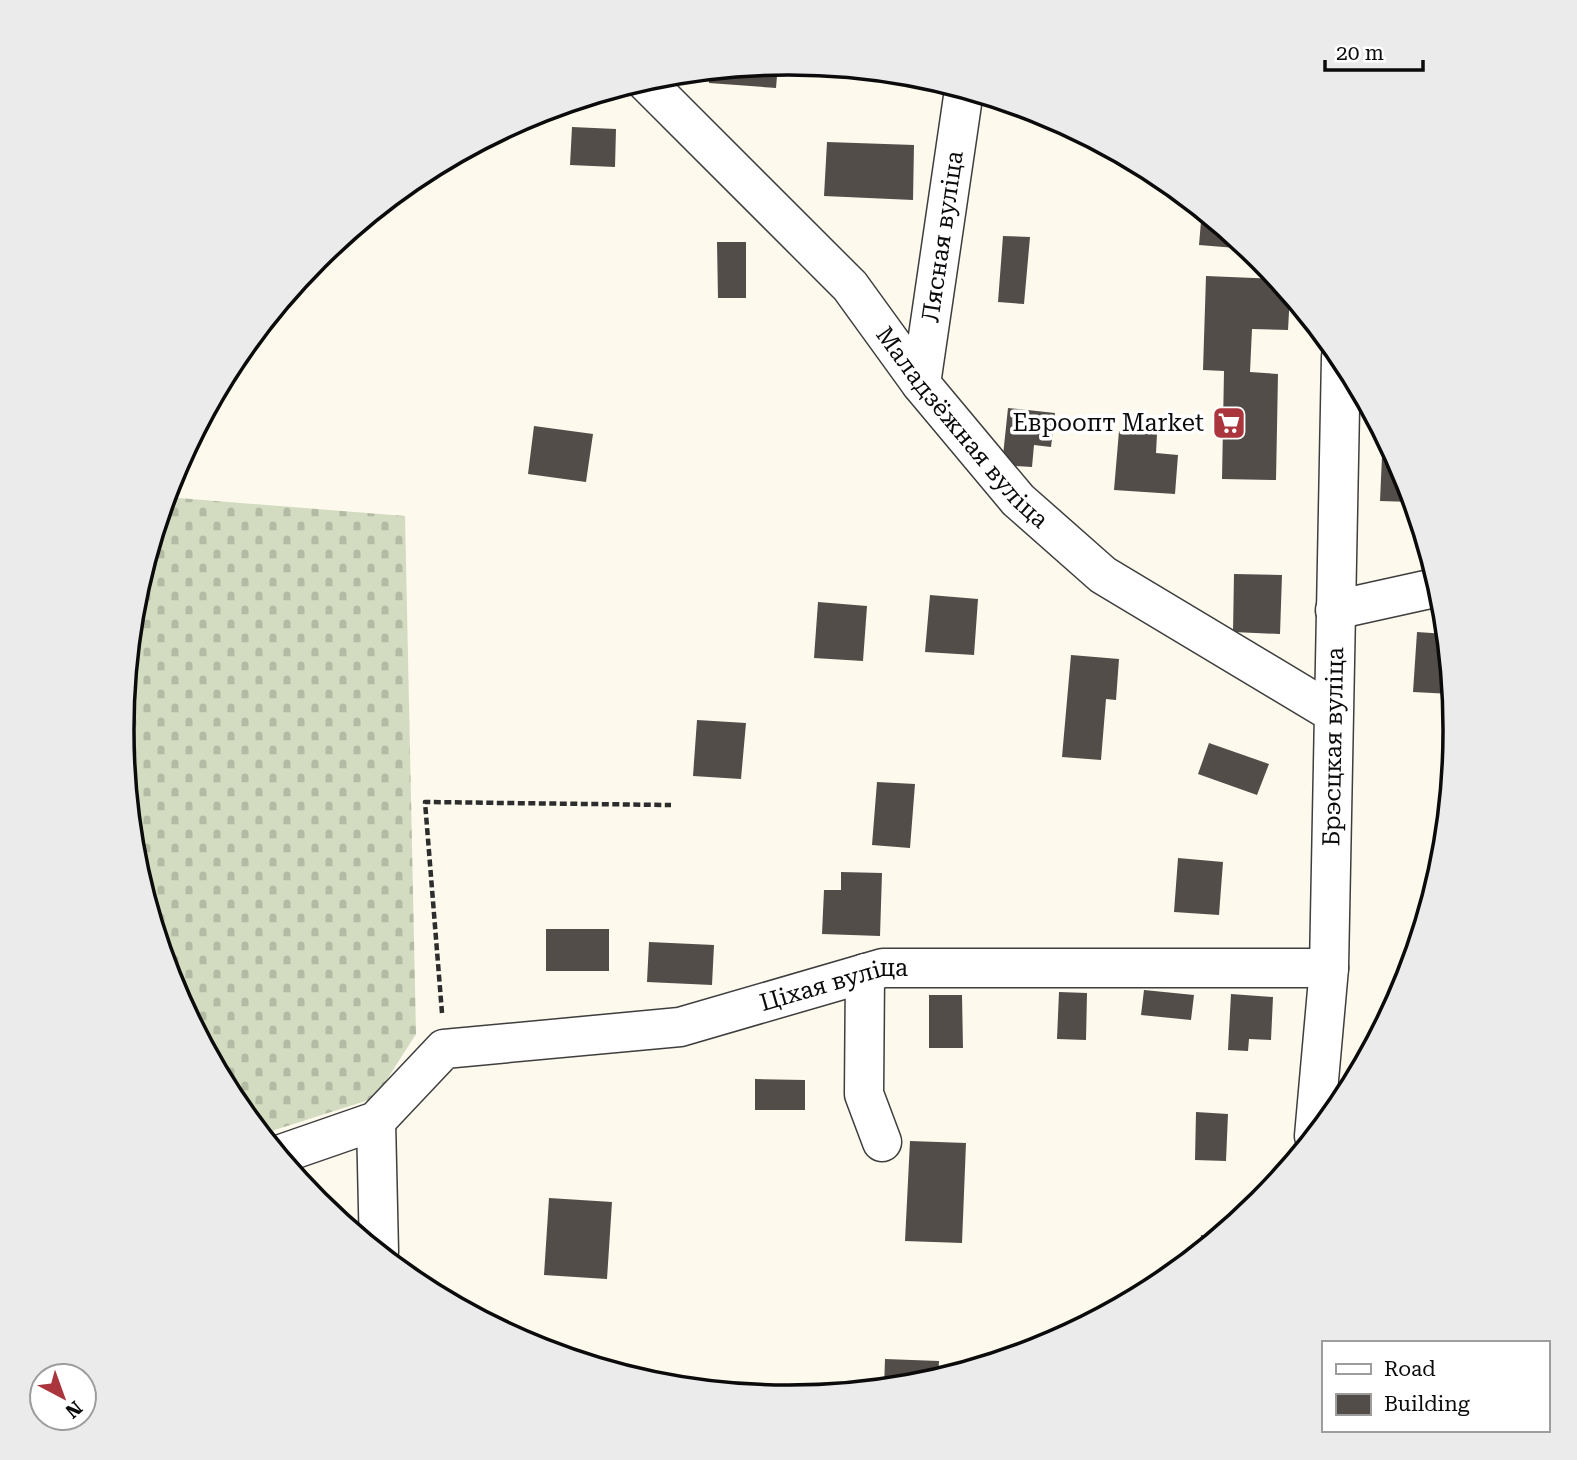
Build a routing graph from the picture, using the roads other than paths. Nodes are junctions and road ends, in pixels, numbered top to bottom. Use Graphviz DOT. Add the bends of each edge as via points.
graph roads {
  1 [pos="654,90"];
  2 [pos="963,99"];
  3 [pos="1341,378"];
  4 [pos="921,384"];
  5 [pos="1428,589"];
  6 [pos="1335,610"];
  7 [pos="1333,713"];
  8 [pos="1329,968"];
  9 [pos="865,973"];
  10 [pos="1316,1118"];
  11 [pos="376,1121"];
  12 [pos="882,1142"];
  13 [pos="288,1152"];
  14 [pos="379,1240"];
  1 -- 4 [label="street, Маладзёжная вуліца" via="850,286"];
  2 -- 4 [label="street, Лясная вуліца"];
  3 -- 6 [label="street, Брэсцкая вуліца"];
  4 -- 7 [label="street, Маладзёжная вуліца" via="1018,500 1103,575"];
  5 -- 6 [label="street"];
  6 -- 7 [label="street, Брэсцкая вуліца"];
  7 -- 8 [label="street, Брэсцкая вуліца"];
  8 -- 9 [label="street, Ціхая вуліца" via="883,968"];
  8 -- 10 [label="street, Брэсцкая вуліца"];
  9 -- 11 [label="street, Ціхая вуліца" via="680,1027 444,1049"];
  9 -- 12 [label="street" via="864,1094"];
  11 -- 13 [label="street"];
  11 -- 14 [label="street"];
}
